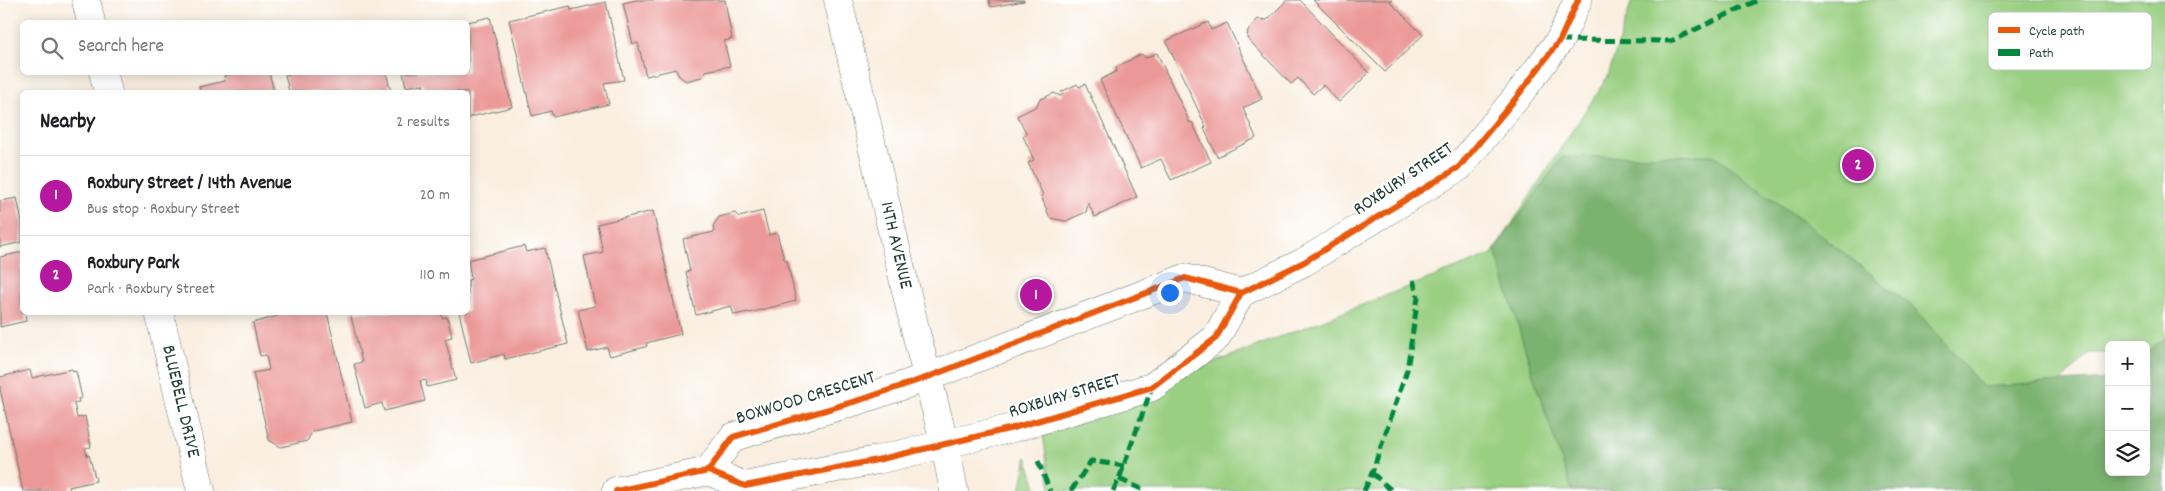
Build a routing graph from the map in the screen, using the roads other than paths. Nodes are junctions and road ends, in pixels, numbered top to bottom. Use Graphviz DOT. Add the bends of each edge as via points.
graph roads {
  1 [pos="86,0"];
  2 [pos="838,0"];
  3 [pos="1578,0"];
  4 [pos="91,20"];
  5 [pos="104,75"];
  6 [pos="108,90"];
  7 [pos="1241,293"];
  8 [pos="160,315"];
  9 [pos="928,377"];
  10 [pos="945,445"];
  11 [pos="708,472"];
  12 [pos="201,491"];
  13 [pos="616,491"];
  14 [pos="954,491"];
  1 -- 4 [label="street"];
  2 -- 9 [label="street, 14TH AVENUE"];
  3 -- 7 [label="street, ROXBURY STREET" via="1560,40 1459,167 1304,262"];
  5 -- 6 [label="street"];
  7 -- 9 [label="street" via="1185,278"];
  7 -- 10 [label="street, ROXBURY STREET" via="1216,338 1152,386"];
  8 -- 12 [label="street, BLUEBELL DRIVE"];
  9 -- 10 [label="street, 14TH AVENUE"];
  9 -- 11 [label="street, BOXWOOD CRESCENT" via="733,437"];
  10 -- 11 [label="street" via="745,486"];
  10 -- 14 [label="street, 14TH AVENUE"];
  11 -- 13 [label="street"];
}
